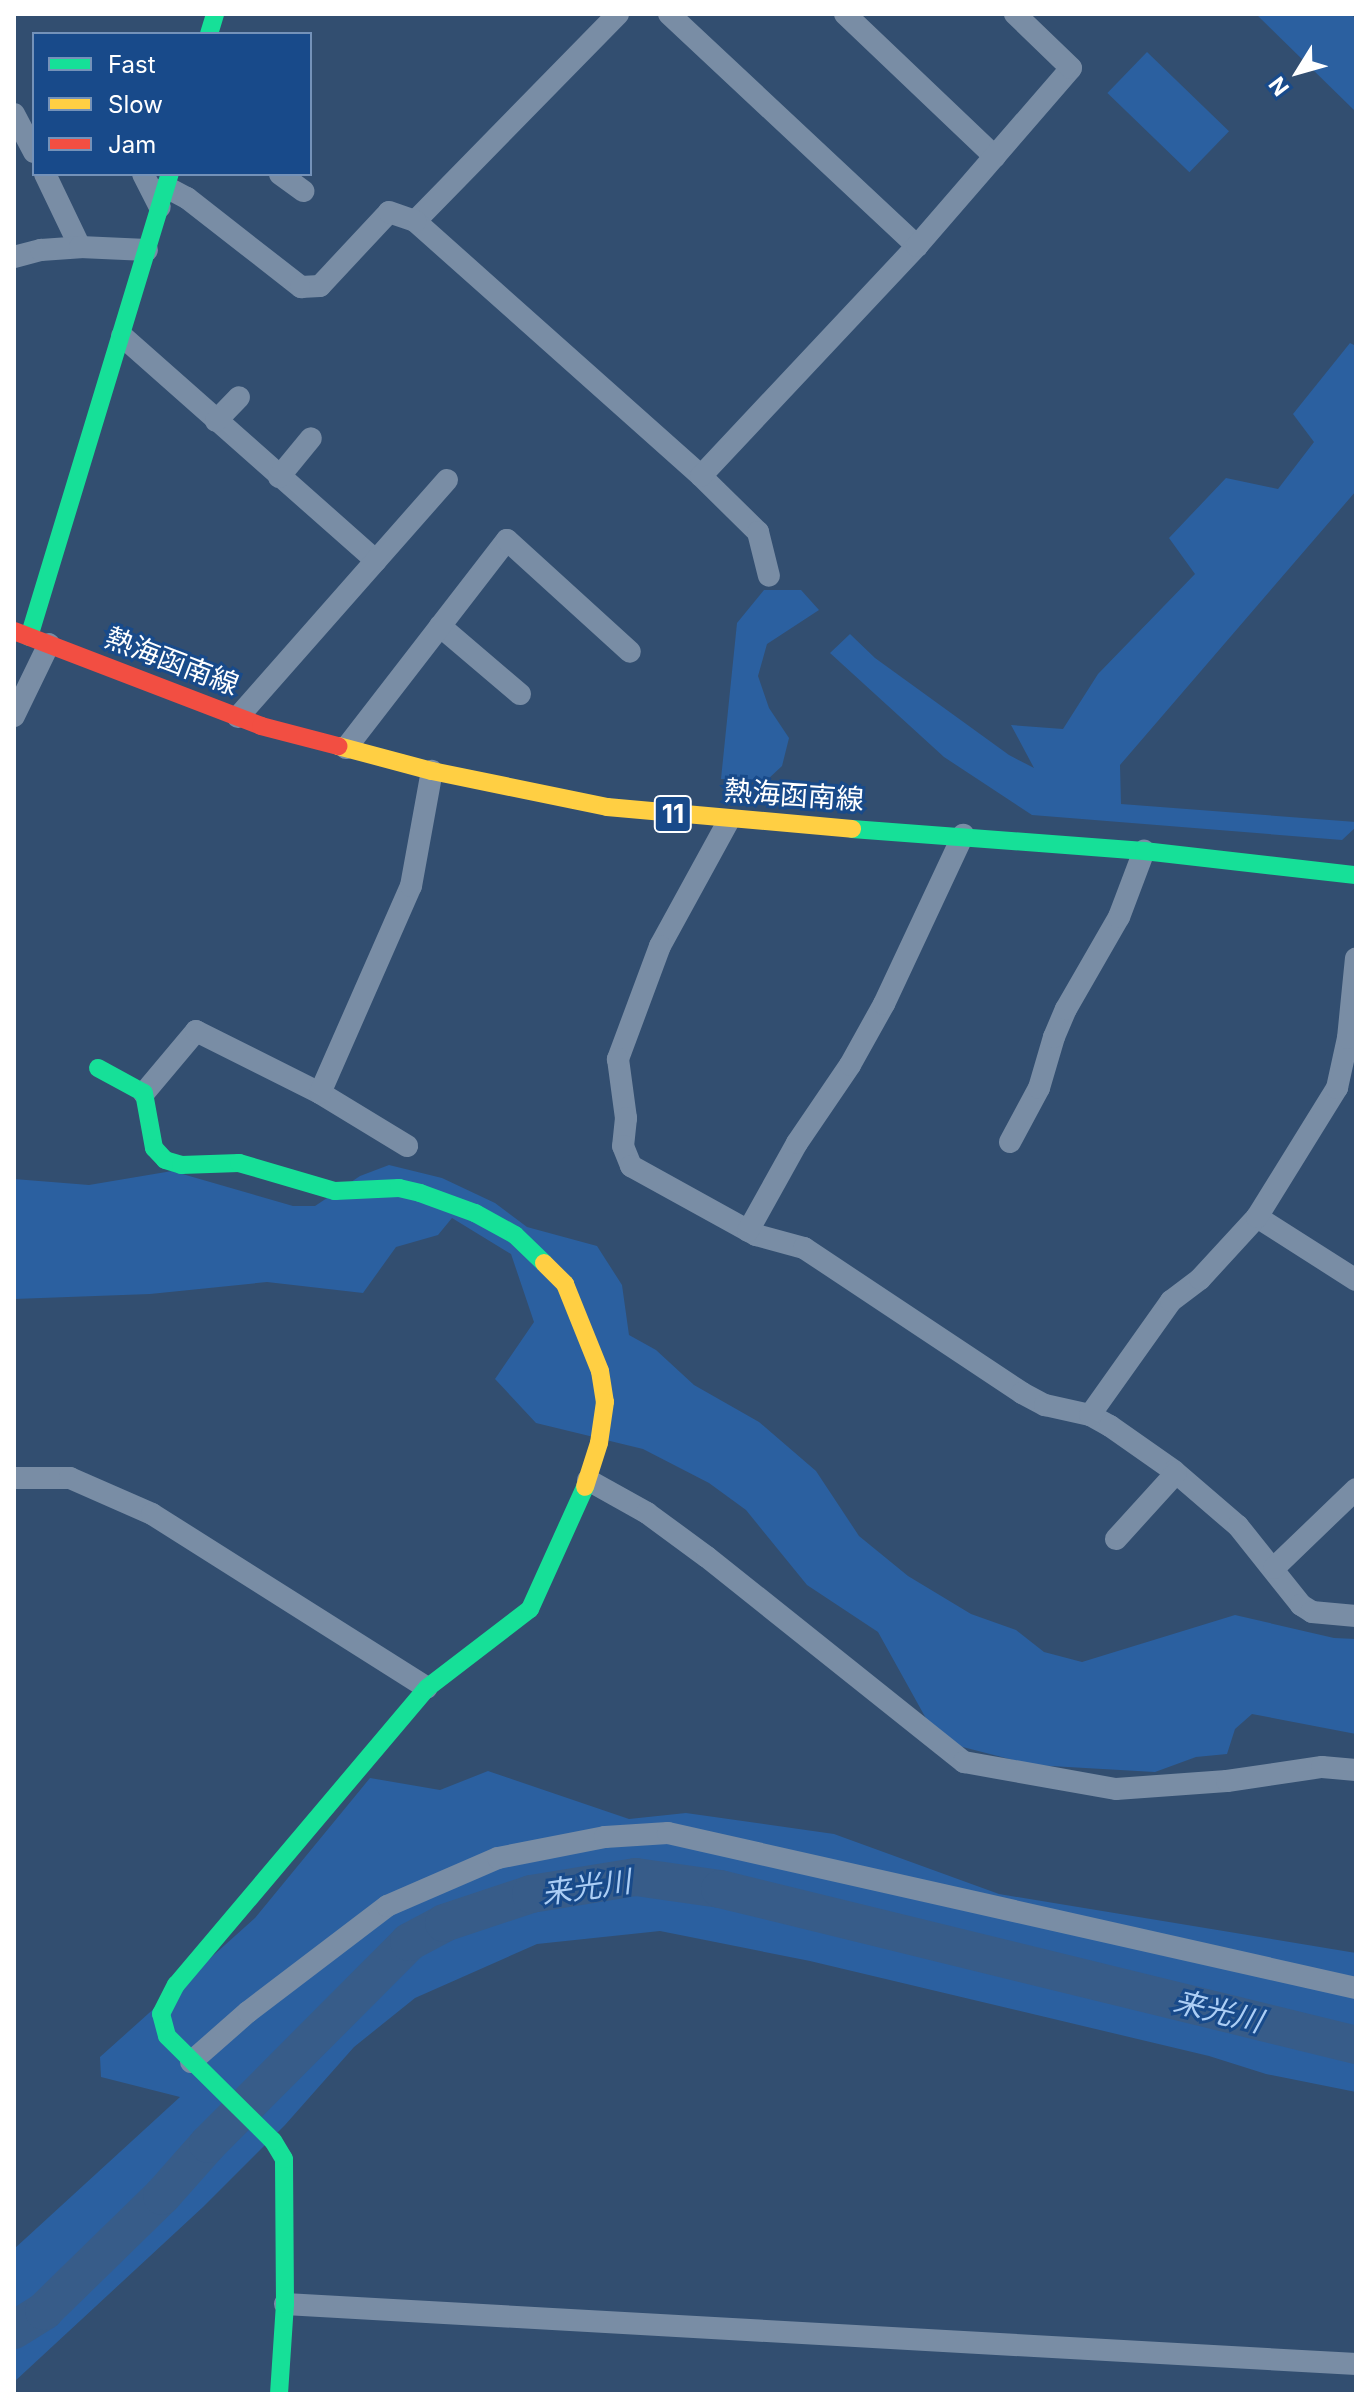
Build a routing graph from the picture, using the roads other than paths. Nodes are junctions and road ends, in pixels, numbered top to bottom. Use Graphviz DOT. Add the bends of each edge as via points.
graph roads {
  1 [pos="618,14"];
  2 [pos="669,14"];
  3 [pos="845,14"];
  4 [pos="1015,14"];
  5 [pos="14,114"];
  6 [pos="32,148"];
  7 [pos="995,157"];
  8 [pos="46,176"];
  9 [pos="146,176"];
  10 [pos="283,176"];
  11 [pos="165,189"];
  12 [pos="303,191"];
  13 [pos="415,221"];
  14 [pos="917,246"];
  15 [pos="80,247"];
  16 [pos="147,250"];
  17 [pos="14,257"];
  18 [pos="122,336"];
  19 [pos="239,397"];
  20 [pos="216,421"];
  21 [pos="311,438"];
  22 [pos="701,476"];
  23 [pos="279,477"];
  24 [pos="447,480"];
  25 [pos="376,561"];
  26 [pos="769,576"];
  27 [pos="440,626"];
  28 [pos="31,637"];
  29 [pos="630,652"];
  30 [pos="520,694"];
  31 [pos="14,716"];
  32 [pos="238,717"];
  33 [pos="346,748"];
  34 [pos="432,771"];
  35 [pos="729,820"];
  36 [pos="963,835"];
  37 [pos="1144,851"];
  38 [pos="1356,875"];
  39 [pos="1356,958"];
  40 [pos="98,1068"];
  41 [pos="1349,1081"];
  42 [pos="144,1093"];
  43 [pos="320,1093"];
  44 [pos="1010,1142"];
  45 [pos="407,1146"];
  46 [pos="1257,1217"];
  47 [pos="748,1231"];
  48 [pos="1356,1280"];
  49 [pos="1090,1415"];
  50 [pos="1176,1473"];
  51 [pos="14,1478"];
  52 [pos="588,1480"];
  53 [pos="1356,1489"];
  54 [pos="1116,1539"];
  55 [pos="1274,1568"];
  56 [pos="1356,1616"];
  57 [pos="427,1688"];
  58 [pos="1356,1770"];
  59 [pos="1356,1988"];
  60 [pos="196,2068"];
  61 [pos="285,2304"];
  62 [pos="1356,2364"];
  63 [pos="279,2394"];
  1 -- 13 [label="street"];
  2 -- 14 [label="street"];
  3 -- 7 [label="street"];
  4 -- 7 [label="street" via="1071,68"];
  5 -- 6 [label="street"];
  7 -- 14 [label="street"];
  8 -- 15 [label="street"];
  9 -- 11 [label="street"];
  10 -- 12 [label="street"];
  11 -- 13 [label="street" via="187,198 301,287 320,286 389,212"];
  11 -- 16 [label="street"];
  13 -- 22 [label="street"];
  14 -- 22 [label="street"];
  15 -- 16 [label="street"];
  15 -- 17 [label="street"];
  16 -- 18 [label="street"];
  18 -- 20 [label="street"];
  18 -- 28 [label="street"];
  19 -- 20 [label="street"];
  20 -- 23 [label="street"];
  21 -- 23 [label="street"];
  22 -- 26 [label="street" via="758,532"];
  23 -- 25 [label="street"];
  24 -- 25 [label="street"];
  25 -- 32 [label="street"];
  27 -- 29 [label="street" via="507,540"];
  27 -- 30 [label="street"];
  27 -- 33 [label="street"];
  28 -- 31 [label="street"];
  28 -- 32 [label="street, 熱海函南線 / 11"];
  32 -- 33 [label="street, 熱海函南線 / 11"];
  33 -- 34 [label="street, 熱海函南線 / 11"];
  34 -- 35 [label="street, 熱海函南線 / 11" via="607,807"];
  34 -- 43 [label="street" via="411,886"];
  35 -- 36 [label="street, 熱海函南線 / 11"];
  35 -- 47 [label="street" via="660,946 618,1059 618,1077 625,1102 623,1146 631,1166"];
  36 -- 37 [label="street, 熱海函南線 / 11"];
  36 -- 47 [label="street" via="884,1004"];
  37 -- 38 [label="street, 熱海函南線 / 11"];
  37 -- 44 [label="street" via="1119,917 1060,1023 1039,1088"];
  39 -- 41 [label="street"];
  40 -- 42 [label="street"];
  41 -- 46 [label="street"];
  42 -- 43 [label="street" via="196,1031"];
  42 -- 52 [label="street" via="154,1148 165,1160 181,1165 239,1163 335,1191 399,1188 475,1213 515,1235 565,1284 600,1371 605,1402"];
  43 -- 45 [label="street"];
  46 -- 48 [label="street"];
  46 -- 49 [label="street" via="1200,1279 1171,1301"];
  47 -- 49 [label="street" via="804,1248 1022,1393 1045,1405"];
  49 -- 50 [label="street"];
  50 -- 54 [label="street"];
  50 -- 55 [label="street" via="1238,1526"];
  51 -- 57 [label="street" via="70,1478 152,1514"];
  52 -- 57 [label="street" via="530,1609"];
  52 -- 58 [label="street" via="647,1513 707,1557 964,1762 1116,1789 1322,1767"];
  53 -- 55 [label="street"];
  55 -- 56 [label="street" via="1312,1612"];
  57 -- 60 [label="street" via="176,1985 161,2014 167,2036"];
  59 -- 60 [label="street" via="668,1833 621,1836 498,1858 387,1906 248,2012"];
  60 -- 61 [label="street" via="273,2141 284,2159"];
  61 -- 62 [label="street"];
  61 -- 63 [label="street"];
}
